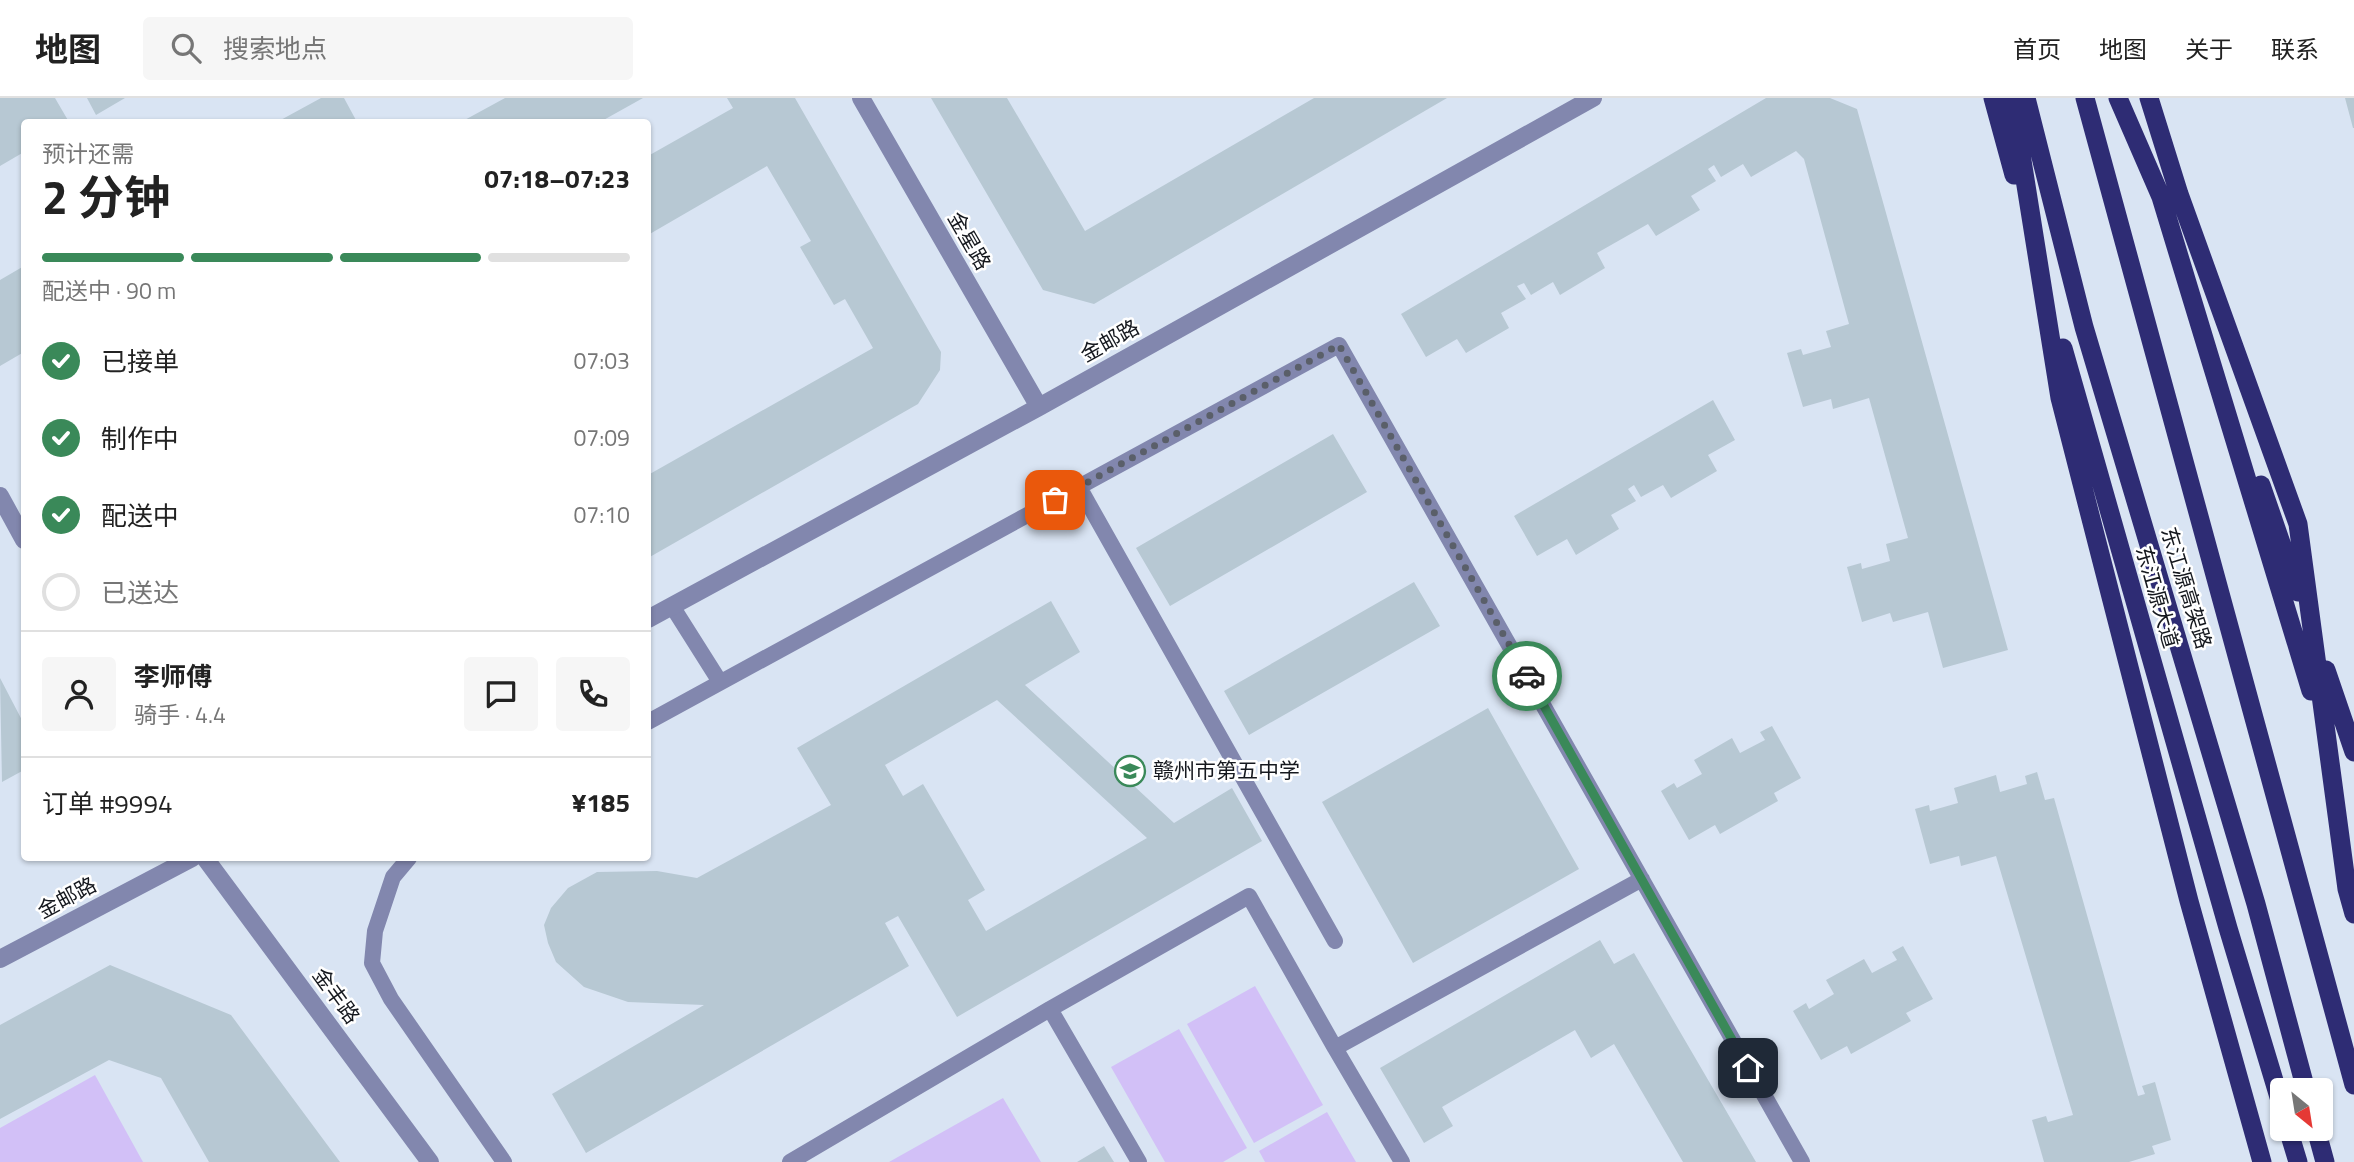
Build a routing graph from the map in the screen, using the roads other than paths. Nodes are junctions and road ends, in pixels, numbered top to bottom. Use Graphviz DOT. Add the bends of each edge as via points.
graph roads {
  1 [pos="860,98"];
  2 [pos="1593,98"];
  3 [pos="1993,98"];
  4 [pos="2012,98"];
  5 [pos="2026,98"];
  6 [pos="2085,98"];
  7 [pos="2118,98"];
  8 [pos="2149,98"];
  9 [pos="2161,197"];
  10 [pos="1039,407"];
  11 [pos="1079,487"];
  12 [pos="0,496"];
  13 [pos="21,534"];
  14 [pos="672,606"];
  15 [pos="651,617"];
  16 [pos="720,682"];
  17 [pos="651,720"];
  18 [pos="2354,752"];
  19 [pos="2354,832"];
  20 [pos="186,861"];
  21 [pos="207,861"];
  22 [pos="406,861"];
  23 [pos="1642,879"];
  24 [pos="2354,914"];
  25 [pos="1335,941"];
  26 [pos="0,959"];
  27 [pos="1050,1009"];
  28 [pos="1335,1048"];
  29 [pos="2273,1078"];
  30 [pos="2303,1078"];
  31 [pos="2354,1085"];
  32 [pos="2292,1141"];
  33 [pos="2319,1141"];
  34 [pos="430,1162"];
  35 [pos="503,1162"];
  36 [pos="790,1162"];
  37 [pos="1139,1162"];
  38 [pos="1402,1162"];
  39 [pos="1802,1162"];
  40 [pos="2262,1162"];
  41 [pos="2298,1162"];
  42 [pos="2325,1162"];
  1 -- 10 [label="street, 金星路"];
  2 -- 10 [label="street, 金邮路"];
  3 -- 29 [label="highway, 东江源大道"];
  4 -- 40 [label="highway" via="2060,398 2185,888"];
  5 -- 30 [label="highway, 东江源高架路" via="2084,327 2256,904"];
  6 -- 31 [label="highway, 东江源高架路"];
  7 -- 9 [label="highway"];
  8 -- 24 [label="highway" via="2298,524"];
  9 -- 18 [label="highway"];
  9 -- 19 [label="highway"];
  10 -- 14 [label="street, 金邮路"];
  11 -- 16 [label="lane"];
  11 -- 23 [label="lane" via="1339,345"];
  11 -- 25 [label="lane"];
  12 -- 13 [label="street"];
  14 -- 15 [label="street, 金邮路"];
  14 -- 16 [label="lane"];
  16 -- 17 [label="lane"];
  20 -- 26 [label="street, 金邮路"];
  21 -- 34 [label="street, 金丰路"];
  22 -- 35 [label="lane" via="393,877 376,931 372,964"];
  23 -- 28 [label="lane"];
  23 -- 39 [label="lane"];
  27 -- 28 [label="lane" via="1249,896"];
  27 -- 36 [label="lane"];
  27 -- 37 [label="lane"];
  28 -- 38 [label="lane"];
  32 -- 41 [label="highway"];
  33 -- 42 [label="highway"];
}
